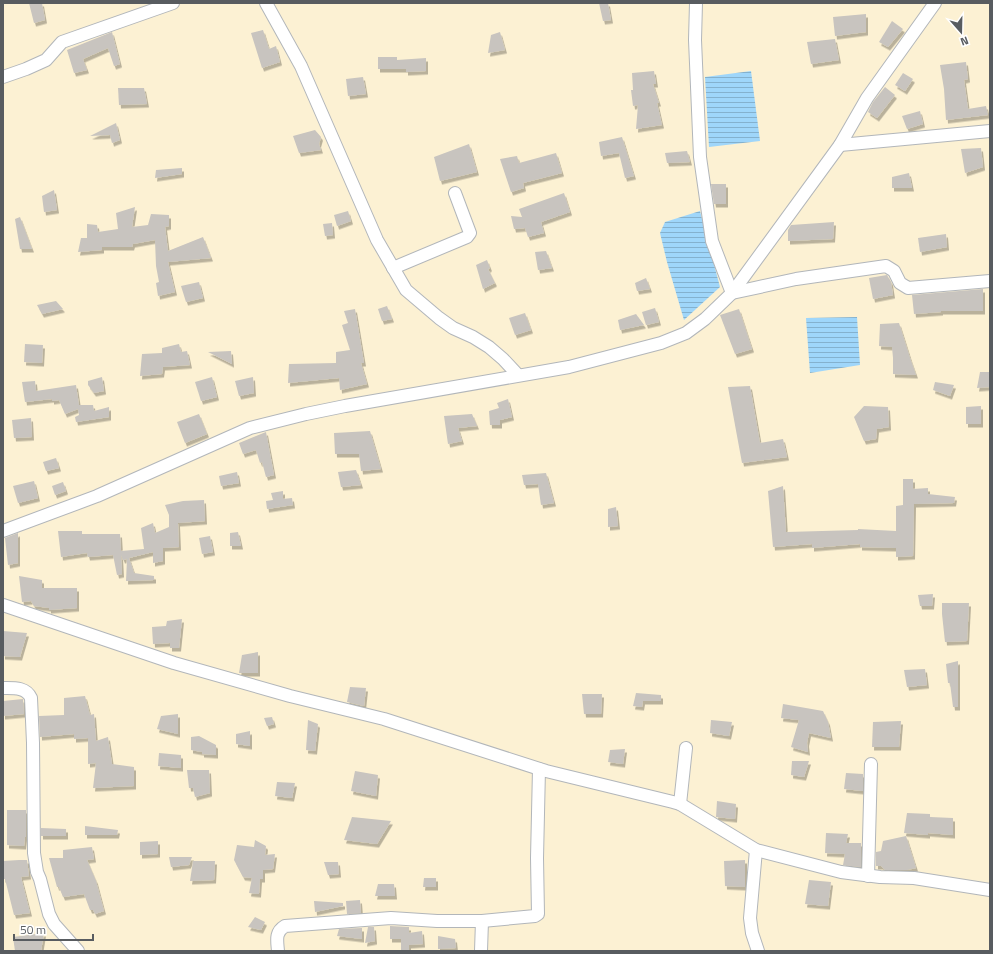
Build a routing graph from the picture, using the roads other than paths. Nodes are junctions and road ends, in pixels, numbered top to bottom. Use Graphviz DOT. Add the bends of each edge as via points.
graph roads {
  1 [pos="173,3"];
  2 [pos="266,3"];
  3 [pos="696,3"];
  4 [pos="935,3"];
  5 [pos="3,77"];
  6 [pos="990,131"];
  7 [pos="840,145"];
  8 [pos="455,193"];
  9 [pos="393,268"];
  10 [pos="990,281"];
  11 [pos="732,293"];
  12 [pos="518,375"];
  13 [pos="3,531"];
  14 [pos="3,605"];
  15 [pos="3,688"];
  16 [pos="686,748"];
  17 [pos="870,764"];
  18 [pos="539,769"];
  19 [pos="680,804"];
  20 [pos="756,850"];
  21 [pos="868,876"];
  22 [pos="990,890"];
  23 [pos="482,921"];
  24 [pos="78,951"];
  25 [pos="278,951"];
  26 [pos="481,951"];
  27 [pos="758,951"];
  1 -- 5 [label="street" via="62,42 46,60"];
  2 -- 9 [label="street" via="301,66 377,240"];
  3 -- 11 [label="street" via="700,157 712,241"];
  4 -- 7 [label="street" via="867,98"];
  6 -- 7 [label="street"];
  7 -- 11 [label="street"];
  8 -- 9 [label="street" via="470,233 467,237"];
  9 -- 12 [label="street" via="406,290 424,306 453,328 488,347 504,359"];
  10 -- 11 [label="street" via="908,288 900,283 894,271 886,266 796,279"];
  11 -- 12 [label="street" via="706,319 686,333 661,344 569,367"];
  12 -- 13 [label="street" via="345,406 250,428 97,496"];
  14 -- 18 [label="street" via="174,663 384,719"];
  15 -- 24 [label="street" via="24,690 31,698 34,853 37,872 54,924"];
  16 -- 19 [label="street"];
  17 -- 21 [label="street"];
  18 -- 19 [label="street"];
  18 -- 23 [label="street" via="538,914"];
  19 -- 20 [label="street"];
  20 -- 21 [label="street" via="841,872"];
  20 -- 27 [label="street" via="750,918"];
  21 -- 22 [label="street" via="914,878"];
  23 -- 25 [label="street" via="391,918 285,926 276,935"];
  23 -- 26 [label="street"];
}
